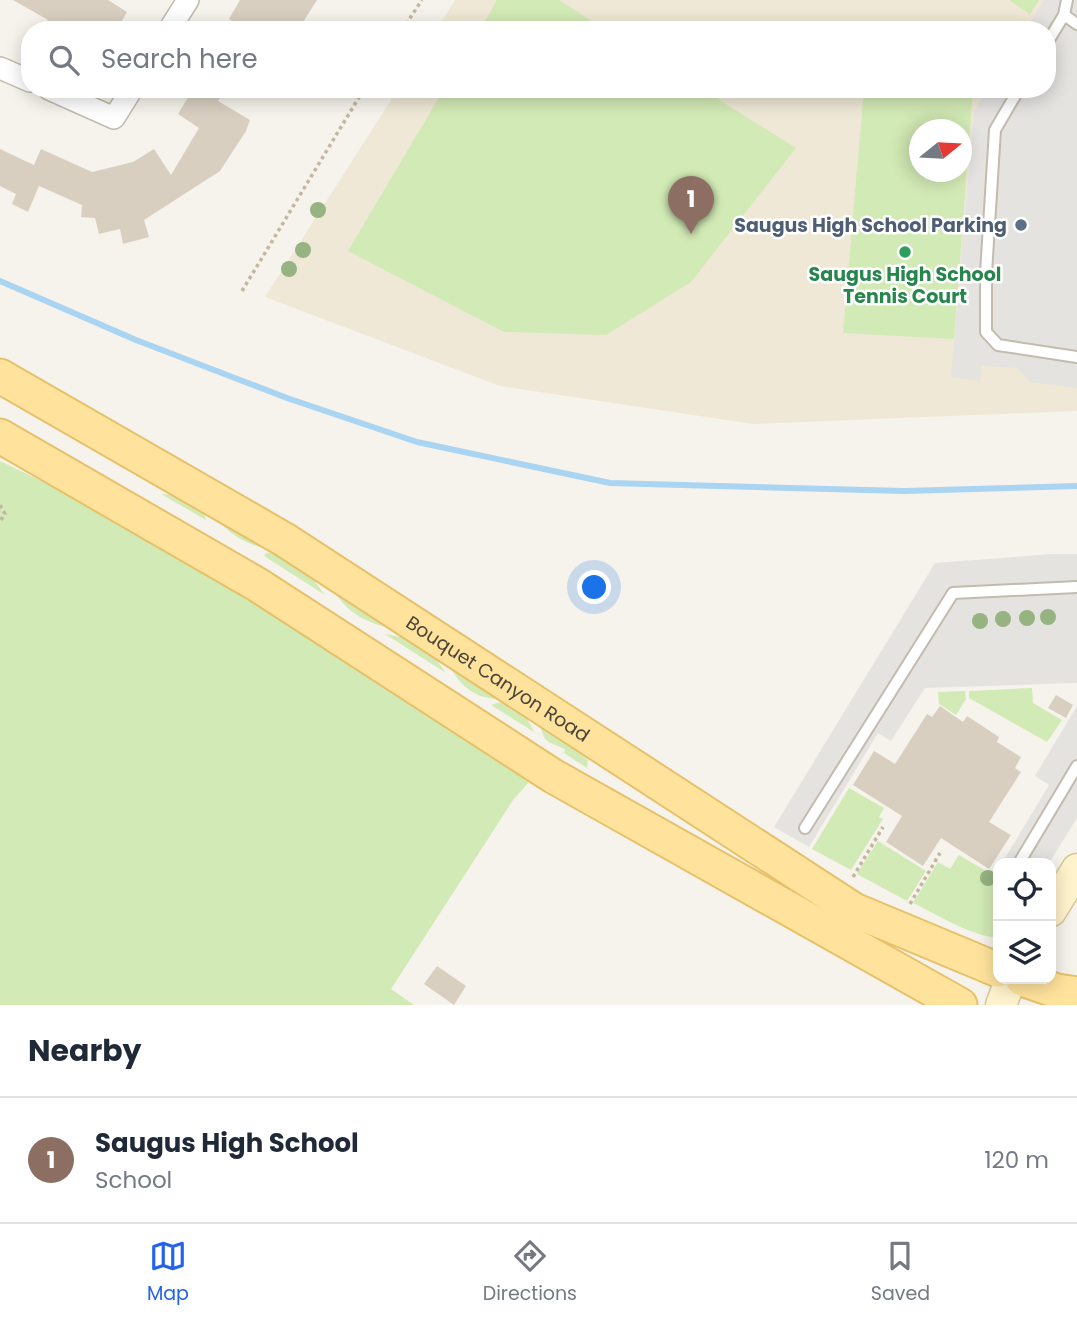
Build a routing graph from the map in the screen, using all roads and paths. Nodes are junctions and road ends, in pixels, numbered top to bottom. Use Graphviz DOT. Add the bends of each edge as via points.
graph roads {
  1 [pos="188,0"];
  2 [pos="422,0"];
  3 [pos="1067,0"];
  4 [pos="1064,15"];
  5 [pos="175,21"];
  6 [pos="408,21"];
  7 [pos="1077,24"];
  8 [pos="1056,28"];
  9 [pos="0,68"];
  10 [pos="21,77"];
  11 [pos="69,98"];
  12 [pos="126,98"];
  13 [pos="359,98"];
  14 [pos="1014,98"];
  15 [pos="242,291"];
  16 [pos="1077,357"];
  17 [pos="0,376"];
  18 [pos="0,436"];
  19 [pos="0,505"];
  20 [pos="0,521"];
  21 [pos="1077,587"];
  22 [pos="1077,766"];
  23 [pos="883,827"];
  24 [pos="805,828"];
  25 [pos="940,853"];
  26 [pos="1022,858"];
  27 [pos="1077,869"];
  28 [pos="853,877"];
  29 [pos="898,900"];
  30 [pos="1056,903"];
  31 [pos="993,968"];
  32 [pos="1009,984"];
  33 [pos="1037,984"];
  34 [pos="1077,994"];
  35 [pos="960,1005"];
  36 [pos="1001,1005"];
  1 -- 5 [label="street"];
  2 -- 6 [label="path"];
  3 -- 4 [label="lane"];
  4 -- 7 [label="lane"];
  4 -- 8 [label="lane"];
  9 -- 10 [label="street"];
  11 -- 12 [label="street" via="114,118"];
  13 -- 15 [label="path"];
  14 -- 16 [label="lane" via="995,130 986,332 998,345"];
  17 -- 31 [label="main road, Bouquet Canyon Road" via="285,540 854,910"];
  18 -- 35 [label="main road" via="258,584 553,776"];
  19 -- 20 [label="path" via="5,513"];
  21 -- 24 [label="lane" via="953,593"];
  22 -- 26 [label="lane"];
  23 -- 28 [label="path"];
  25 -- 29 [label="path" via="910,906"];
  27 -- 30 [label="street"];
  32 -- 36 [label="street"];
  33 -- 34 [label="main road"];
}
